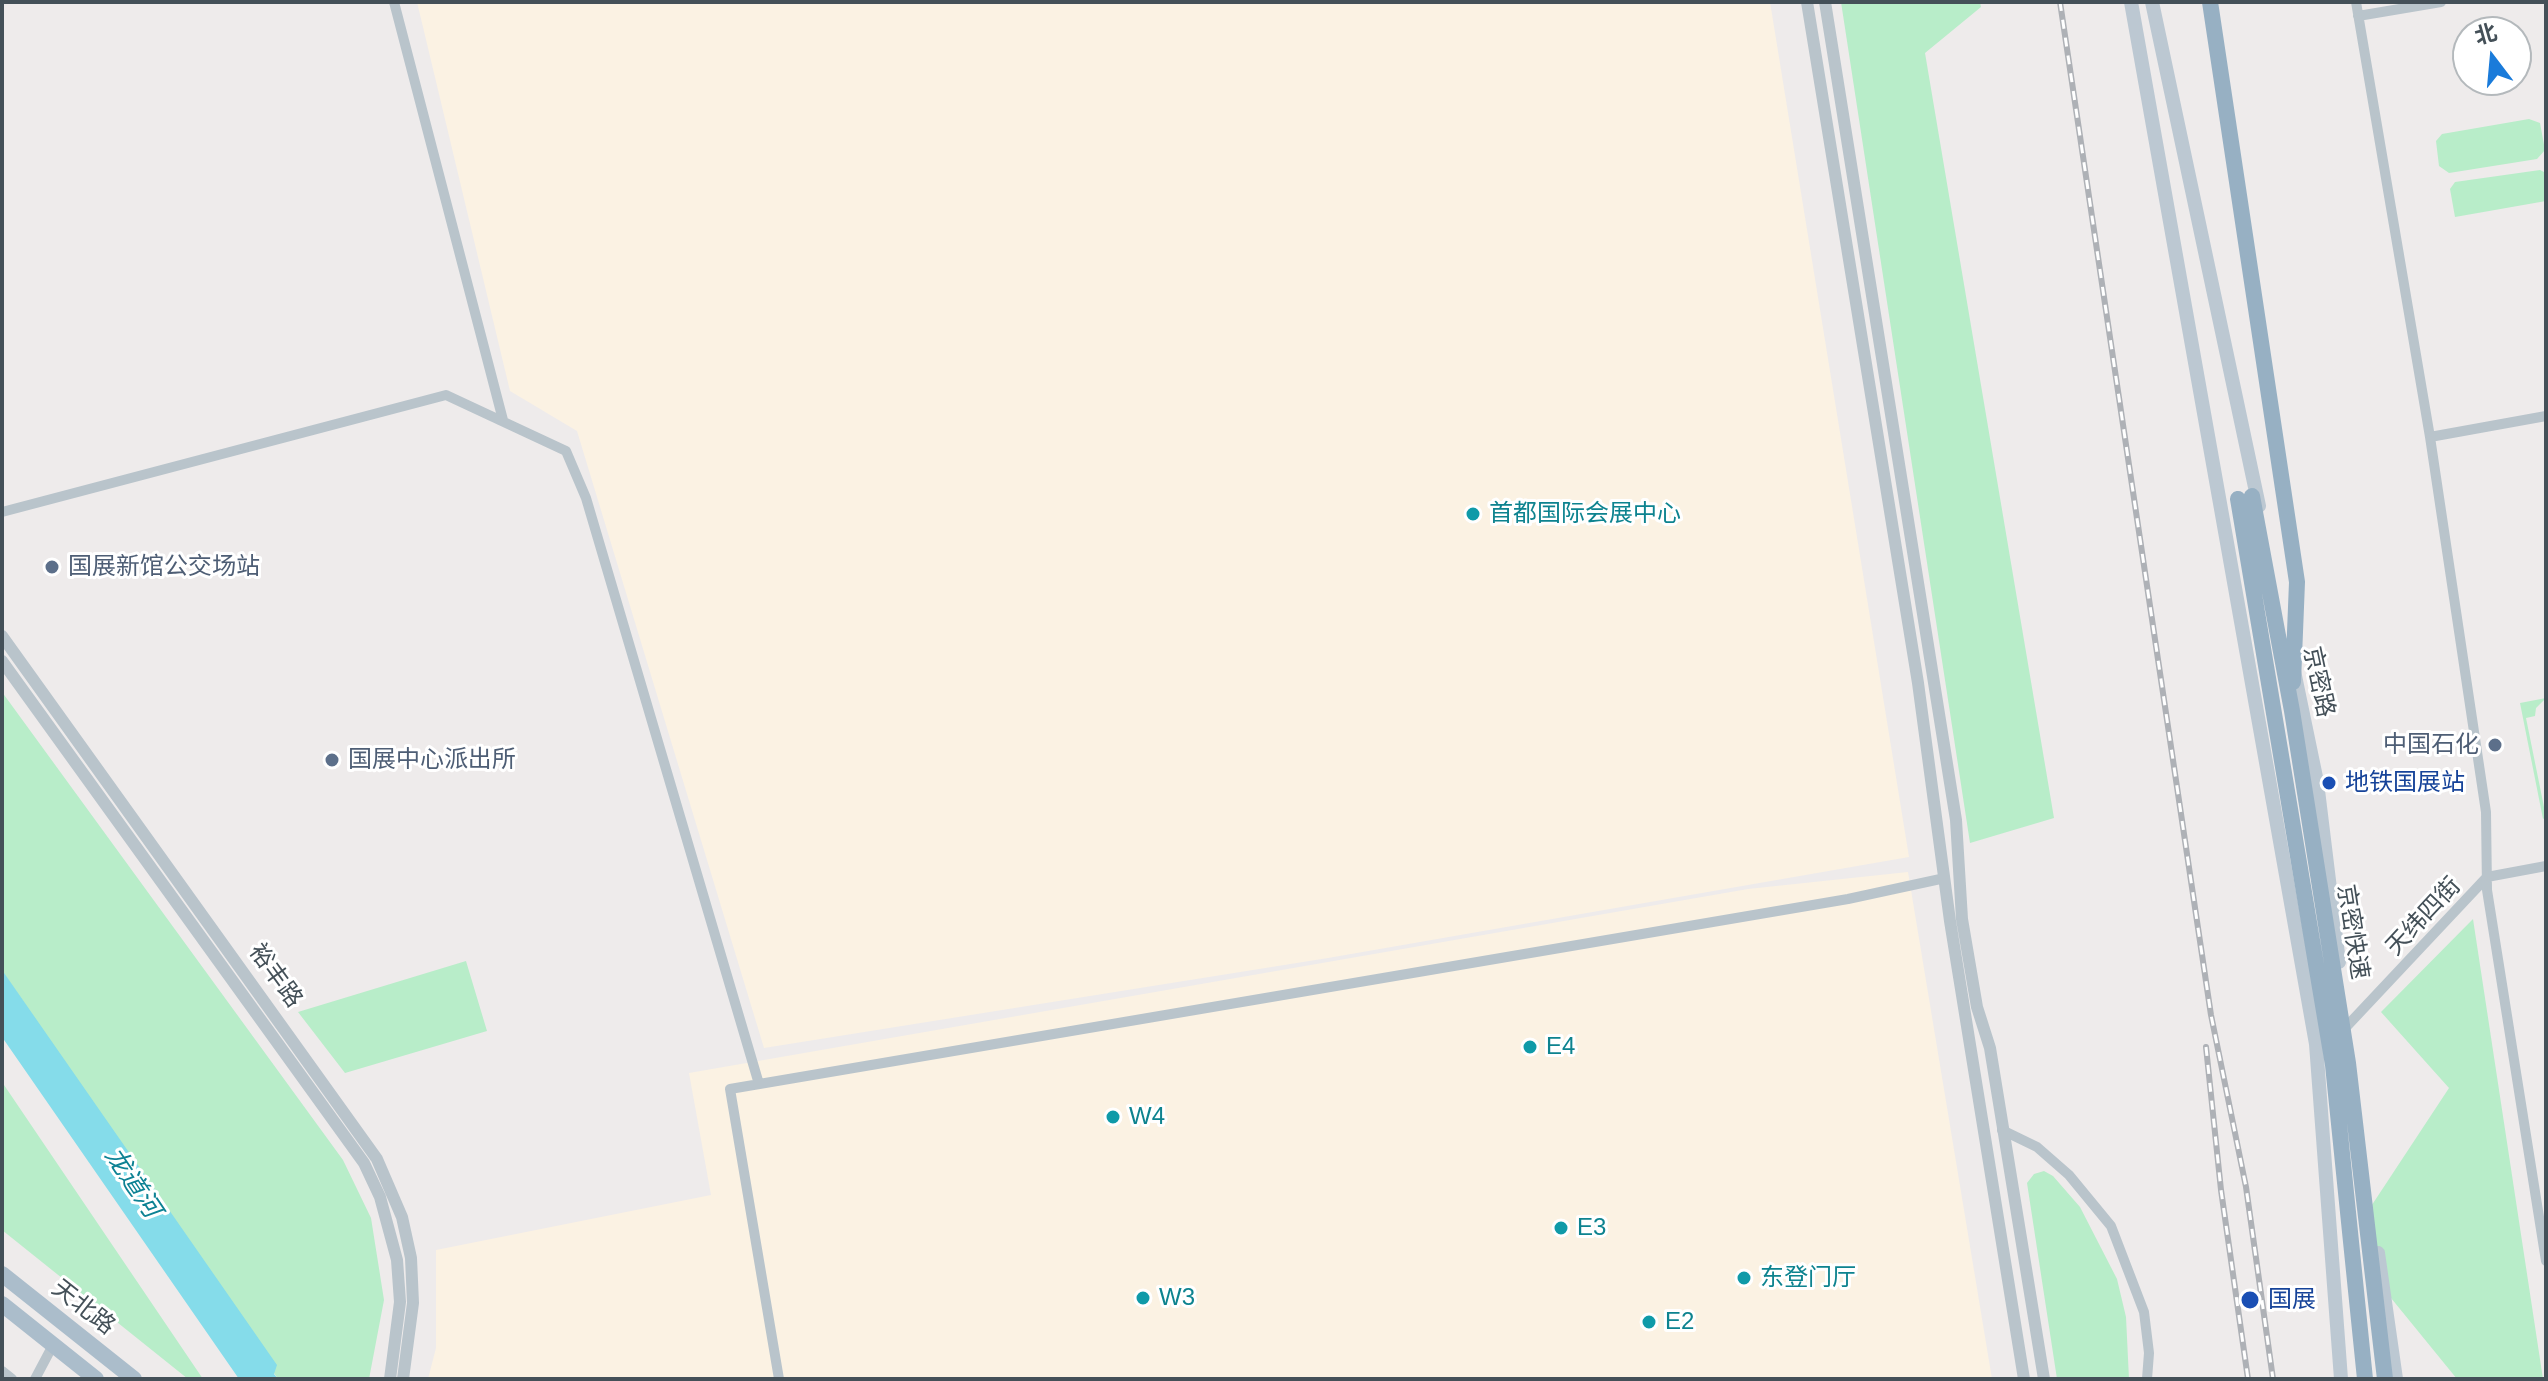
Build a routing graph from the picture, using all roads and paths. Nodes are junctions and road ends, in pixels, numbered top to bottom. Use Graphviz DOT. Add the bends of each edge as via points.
graph roads {
  1 [pos="394,2"];
  2 [pos="1807,2"];
  3 [pos="1825,2"];
  4 [pos="2131,2"];
  5 [pos="2152,2"];
  6 [pos="2210,2"];
  7 [pos="2356,2"];
  8 [pos="2441,2"];
  9 [pos="2358,16"];
  10 [pos="2546,416"];
  11 [pos="503,420"];
  12 [pos="2430,437"];
  13 [pos="2,512"];
  14 [pos="2,636"];
  15 [pos="2,661"];
  16 [pos="2292,711"];
  17 [pos="2546,866"];
  18 [pos="2487,877"];
  19 [pos="1945,878"];
  20 [pos="2347,1026"];
  21 [pos="759,1084"];
  22 [pos="2002,1130"];
  23 [pos="2546,1261"];
  24 [pos="2,1274"];
  25 [pos="2,1304"];
  26 [pos="53,1345"];
  27 [pos="2,1371"];
  28 [pos="12,1379"];
  29 [pos="35,1379"];
  30 [pos="96,1379"];
  31 [pos="134,1379"];
  32 [pos="390,1379"];
  33 [pos="403,1379"];
  34 [pos="779,1379"];
  35 [pos="2024,1379"];
  36 [pos="2044,1379"];
  37 [pos="2147,1379"];
  38 [pos="2341,1379"];
  39 [pos="2365,1379"];
  40 [pos="2385,1379"];
  41 [pos="2396,1379"];
  1 -- 11 [label="street"];
  2 -- 19 [label="street"];
  3 -- 22 [label="street" via="1956,820 1962,919"];
  4 -- 38 [label="main road" via="2316,1044"];
  5 -- 20 [label="main road, 京密路" via="2317,782"];
  6 -- 16 [label="highway" via="2297,582"];
  7 -- 9 [label="street"];
  8 -- 9 [label="street"];
  9 -- 12 [label="street"];
  10 -- 12 [label="street"];
  11 -- 13 [label="street" via="446,395"];
  11 -- 21 [label="street" via="566,451 586,498"];
  12 -- 18 [label="street" via="2486,812"];
  14 -- 33 [label="street, 裕丰路" via="377,1159 402,1217 411,1258 413,1303"];
  15 -- 32 [label="street, 裕丰路" via="364,1163 380,1197 397,1260 400,1302"];
  16 -- 39 [label="highway, 京密快速" via="2245,497 2333,1065"];
  16 -- 40 [label="highway, 京密快速" via="2348,1063"];
  17 -- 18 [label="street, 天纬四街"];
  18 -- 20 [label="street, 天纬四街"];
  18 -- 23 [label="street"];
  19 -- 21 [label="street" via="1848,899"];
  19 -- 35 [label="street"];
  20 -- 41 [label="main road, 京密路"];
  21 -- 34 [label="street" via="730,1089"];
  22 -- 36 [label="street"];
  22 -- 37 [label="street" via="2037,1147 2069,1175 2111,1226 2144,1312"];
  24 -- 31 [label="main road, 天北路"];
  25 -- 26 [label="main road, 天北路"];
  26 -- 29 [label="street"];
  26 -- 30 [label="main road, 天北路"];
  27 -- 28 [label="street"];
}
